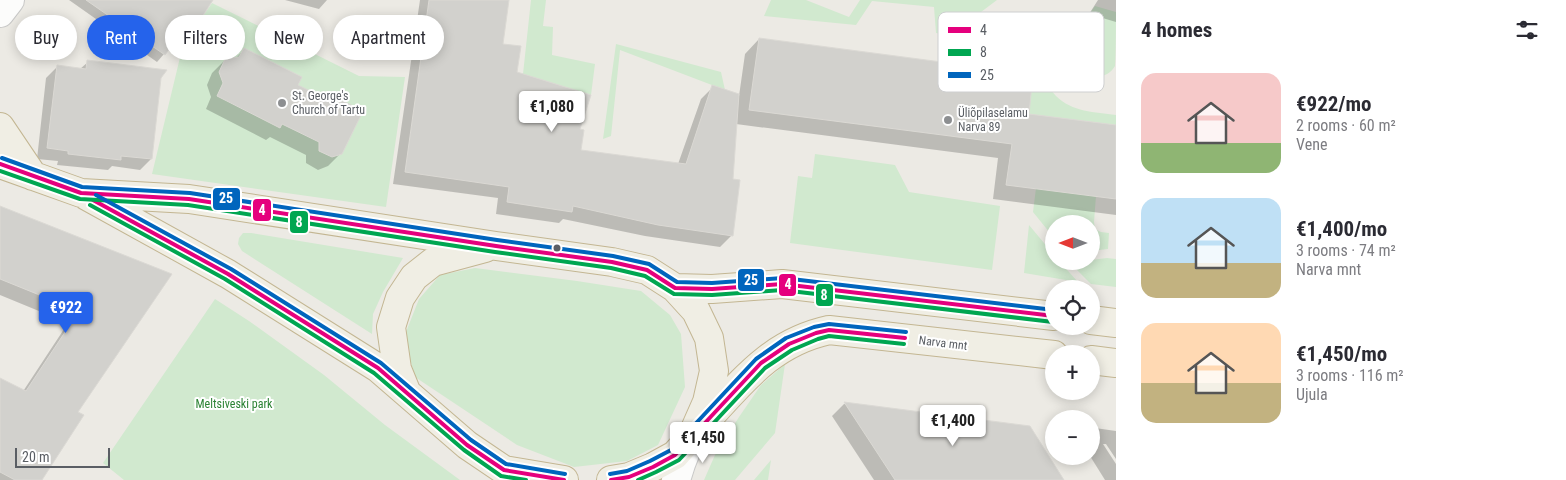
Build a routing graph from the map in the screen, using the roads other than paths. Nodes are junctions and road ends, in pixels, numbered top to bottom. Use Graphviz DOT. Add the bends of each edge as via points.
graph roads {
  1 [pos="10,0"];
  2 [pos="0,13"];
  3 [pos="0,128"];
  4 [pos="0,164"];
  5 [pos="33,176"];
  6 [pos="82,193"];
  7 [pos="496,246"];
  8 [pos="675,288"];
  9 [pos="1045,315"];
  10 [pos="1100,321"];
  11 [pos="1116,323"];
  12 [pos="1045,354"];
  13 [pos="1100,361"];
  14 [pos="1116,363"];
  15 [pos="408,394"];
  16 [pos="692,436"];
  17 [pos="510,475"];
  18 [pos="564,480"];
  19 [pos="610,480"];
  20 [pos="676,480"];
  1 -- 2 [label="main road"];
  3 -- 5 [label="highway"];
  4 -- 5 [label="highway"];
  5 -- 6 [label="highway"];
  6 -- 7 [label="highway" via="189,199"];
  6 -- 15 [label="highway" via="236,279 378,368"];
  7 -- 8 [label="highway" via="647,270"];
  7 -- 15 [label="highway" via="433,262 414,277 400,298 391,327 397,369"];
  8 -- 9 [label="highway" via="782,284"];
  8 -- 16 [label="highway" via="696,312 704,329 714,372 708,402"];
  10 -- 11 [label="highway"];
  12 -- 16 [label="highway, Narva mnt" via="852,332 829,330 816,333 789,344 761,363"];
  13 -- 14 [label="highway"];
  15 -- 17 [label="highway" via="467,445"];
  16 -- 19 [label="highway, Narva mnt" via="675,455 653,467 629,477"];
  16 -- 20 [label="main road"];
  17 -- 18 [label="highway"];
}
